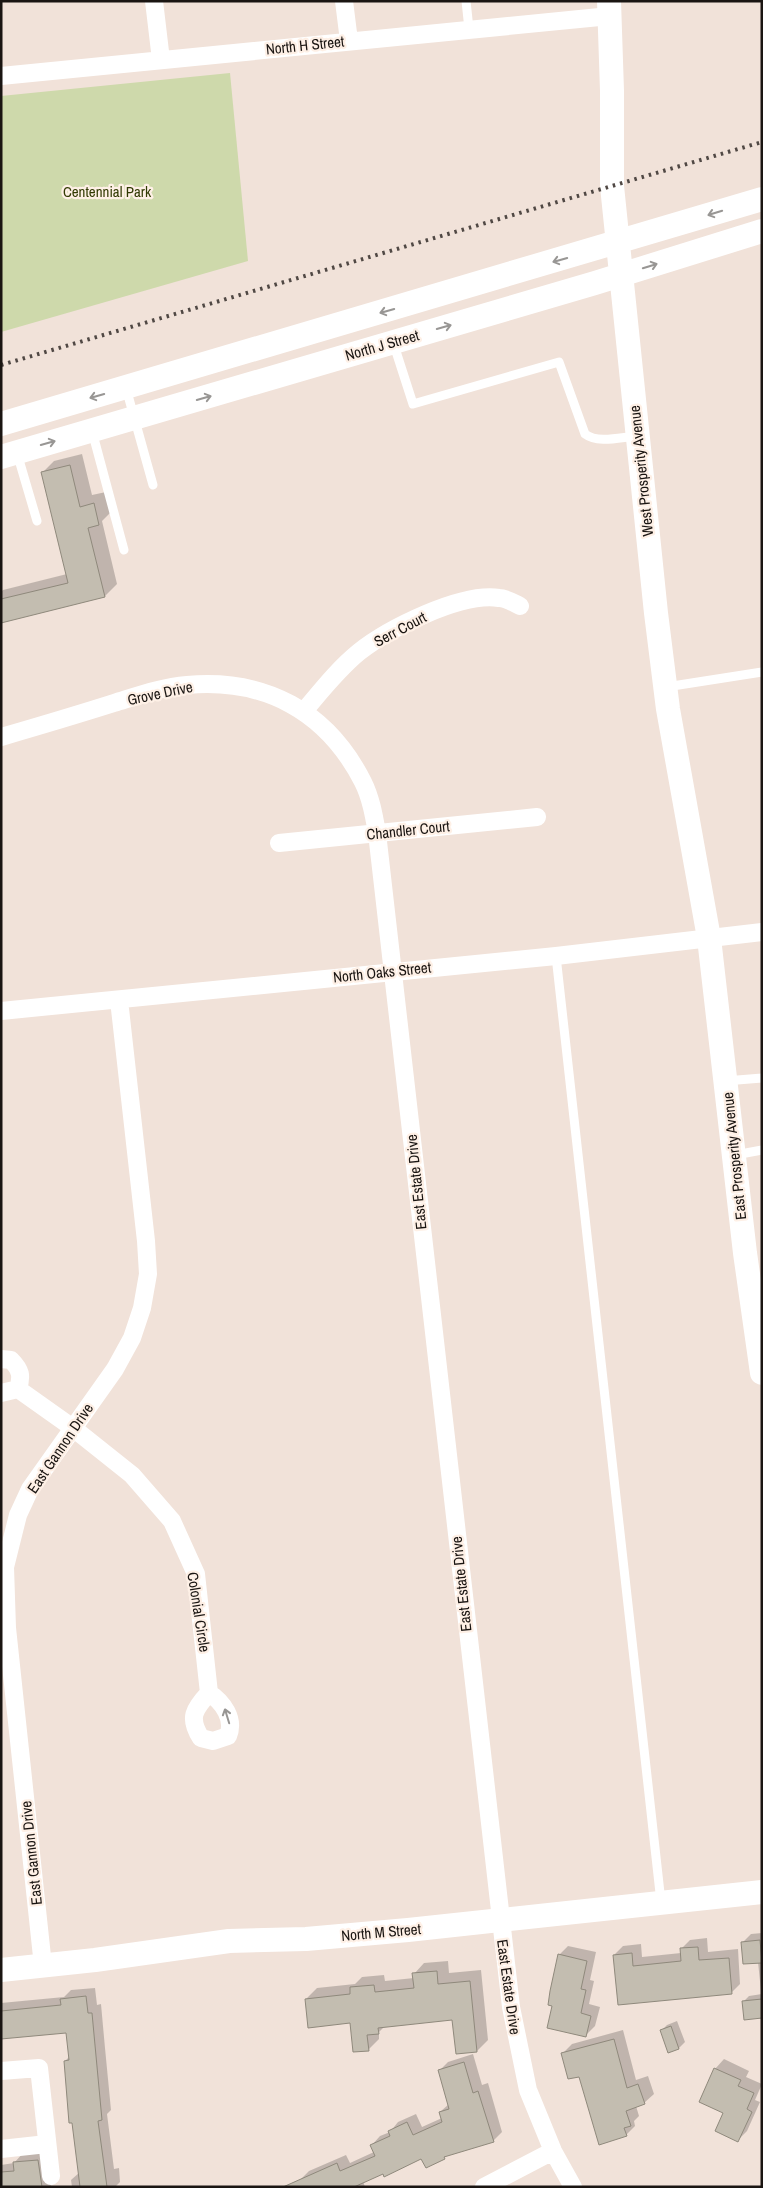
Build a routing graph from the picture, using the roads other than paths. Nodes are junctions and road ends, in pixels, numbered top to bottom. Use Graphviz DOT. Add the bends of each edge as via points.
graph roads {
  1 [pos="154,1"];
  2 [pos="344,1"];
  3 [pos="466,1"];
  4 [pos="610,8"];
  5 [pos="469,29"];
  6 [pos="349,41"];
  7 [pos="161,60"];
  8 [pos="1,76"];
  9 [pos="762,199"];
  10 [pos="762,231"];
  11 [pos="616,243"];
  12 [pos="620,275"];
  13 [pos="393,342"];
  14 [pos="126,387"];
  15 [pos="134,418"];
  16 [pos="1,424"];
  17 [pos="92,430"];
  18 [pos="638,435"];
  19 [pos="9,455"];
  20 [pos="153,485"];
  21 [pos="37,521"];
  22 [pos="124,550"];
  23 [pos="520,606"];
  24 [pos="762,672"];
  25 [pos="666,687"];
  26 [pos="304,711"];
  27 [pos="1,737"];
  28 [pos="537,817"];
  29 [pos="377,833"];
  30 [pos="279,844"];
  31 [pos="762,932"];
  32 [pos="708,938"];
  33 [pos="556,956"];
  34 [pos="392,971"];
  35 [pos="119,1000"];
  36 [pos="1,1012"];
  37 [pos="762,1078"];
  38 [pos="725,1081"];
  39 [pos="762,1150"];
  40 [pos="734,1155"];
  41 [pos="1,1359"];
  42 [pos="762,1373"];
  43 [pos="10,1391"];
  44 [pos="73,1428"];
  45 [pos="209,1693"];
  46 [pos="762,1892"];
  47 [pos="662,1903"];
  48 [pos="499,1919"];
  49 [pos="43,1966"];
  50 [pos="1,1970"];
  51 [pos="1,2071"];
  52 [pos="47,2144"];
  53 [pos="1,2148"];
  54 [pos="553,2151"];
  55 [pos="51,2176"];
  56 [pos="484,2187"];
  57 [pos="574,2187"];
  1 -- 7 [label="street"];
  2 -- 6 [label="street"];
  3 -- 5 [label="lane"];
  4 -- 5 [label="street, North H Street"];
  4 -- 11 [label="main road, West Prosperity Avenue" via="612,186"];
  5 -- 6 [label="street, North H Street"];
  6 -- 7 [label="street, North H Street"];
  7 -- 8 [label="street, North H Street"];
  9 -- 11 [label="main road, North J Street, one-way"];
  12 -- 10 [label="main road, North J Street, one-way"];
  11 -- 12 [label="main road, West Prosperity Avenue"];
  11 -- 14 [label="main road, North J Street, one-way"];
  13 -- 12 [label="main road, North J Street, one-way"];
  12 -- 18 [label="main road, West Prosperity Avenue"];
  15 -- 13 [label="main road, North J Street, one-way"];
  13 -- 18 [label="lane" via="413,404 559,362 585,434 597,440"];
  14 -- 15 [label="lane"];
  14 -- 16 [label="main road, North J Street, one-way"];
  15 -- 17 [label="main road, North J Street"];
  15 -- 20 [label="lane"];
  19 -- 17 [label="main road, North J Street, one-way"];
  17 -- 22 [label="lane"];
  18 -- 25 [label="main road, West Prosperity Avenue"];
  19 -- 21 [label="lane"];
  23 -- 26 [label="street, Serr Court" via="499,598 478,598 418,618 359,652"];
  24 -- 25 [label="lane"];
  25 -- 32 [label="main road, West Prosperity Avenue"];
  26 -- 27 [label="street, Grove Drive" via="281,698 255,690 207,684 186,685 162,689"];
  26 -- 29 [label="street, Grove Drive" via="334,740 363,783"];
  28 -- 29 [label="street, Chandler Court"];
  29 -- 30 [label="street, Chandler Court"];
  29 -- 34 [label="street, Grove Drive"];
  31 -- 32 [label="street, North Oaks Street"];
  32 -- 33 [label="street, North Oaks Street"];
  32 -- 38 [label="main road, East Prosperity Avenue"];
  33 -- 34 [label="street, North Oaks Street"];
  33 -- 47 [label="lane"];
  34 -- 35 [label="street, North Oaks Street"];
  34 -- 48 [label="street, East Estate Drive"];
  35 -- 36 [label="street, North Oaks Street"];
  35 -- 44 [label="street, East Gannon Drive" via="148,1274 132,1338 115,1369"];
  37 -- 38 [label="lane"];
  38 -- 40 [label="main road, East Prosperity Avenue"];
  39 -- 40 [label="lane"];
  40 -- 42 [label="main road, East Prosperity Avenue"];
  41 -- 43 [label="street" via="12,1360 20,1369 21,1379"];
  43 -- 44 [label="street, Colonial Circle"];
  44 -- 45 [label="street, Colonial Circle" via="132,1475 172,1521 196,1574"];
  44 -- 49 [label="street, East Gannon Drive" via="30,1489 18,1516 5,1568 7,1628"];
  46 -- 47 [label="main road, North M Street"];
  47 -- 48 [label="main road, North M Street"];
  48 -- 49 [label="main road, North M Street" via="408,1930 228,1941"];
  48 -- 54 [label="street, East Estate Drive" via="519,2052 528,2090"];
  49 -- 50 [label="main road, North M Street"];
  51 -- 52 [label="street" via="40,2068"];
  52 -- 53 [label="street"];
  52 -- 55 [label="street"];
  54 -- 56 [label="street"];
  54 -- 57 [label="street, East Estate Drive"];
}
